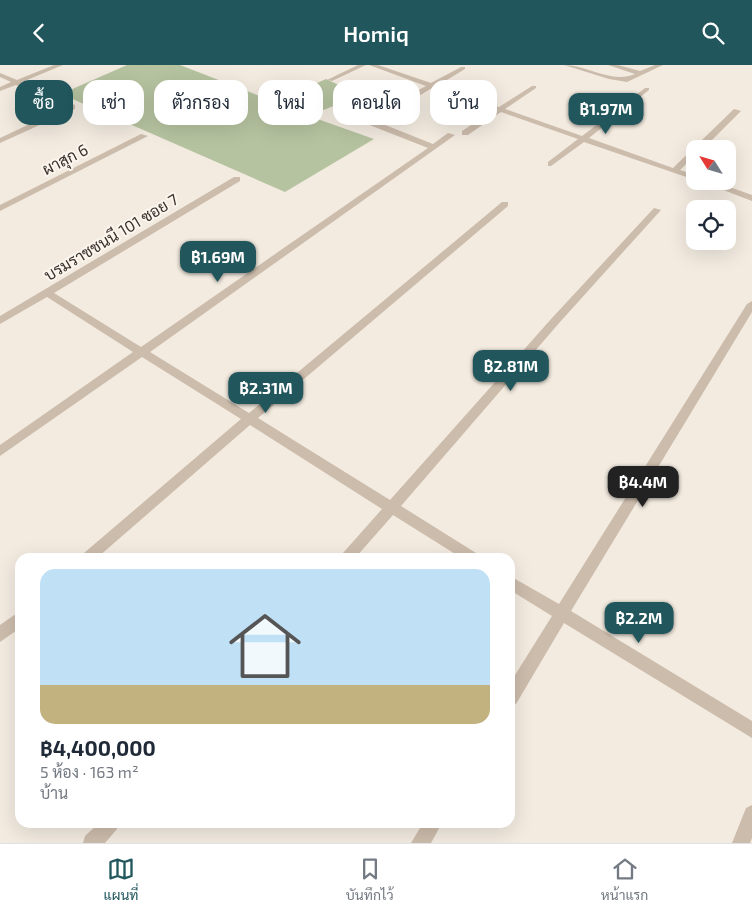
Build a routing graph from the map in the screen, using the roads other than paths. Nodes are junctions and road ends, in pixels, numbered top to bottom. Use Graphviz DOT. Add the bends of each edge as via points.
graph roads {
  1 [pos="60,65"];
  2 [pos="363,65"];
  3 [pos="372,65"];
  4 [pos="566,65"];
  5 [pos="611,65"];
  6 [pos="660,65"];
  7 [pos="463,68"];
  8 [pos="642,74"];
  9 [pos="0,75"];
  10 [pos="24,80"];
  11 [pos="330,80"];
  12 [pos="442,80"];
  13 [pos="15,82"];
  14 [pos="15,84"];
  15 [pos="430,86"];
  16 [pos="534,87"];
  17 [pos="0,89"];
  18 [pos="646,89"];
  19 [pos="499,110"];
  20 [pos="737,111"];
  21 [pos="34,125"];
  22 [pos="377,125"];
  23 [pos="465,133"];
  24 [pos="451,135"];
  25 [pos="144,136"];
  26 [pos="582,139"];
  27 [pos="707,140"];
  28 [pos="0,141"];
  29 [pos="433,147"];
  30 [pos="686,160"];
  31 [pos="551,164"];
  32 [pos="674,171"];
  33 [pos="686,175"];
  34 [pos="237,179"];
  35 [pos="729,190"];
  36 [pos="752,198"];
  37 [pos="505,204"];
  38 [pos="0,208"];
  39 [pos="657,210"];
  40 [pos="47,293"];
  41 [pos="752,304"];
  42 [pos="0,321"];
  43 [pos="141,352"];
  44 [pos="249,419"];
  45 [pos="0,451"];
  46 [pos="393,508"];
  47 [pos="94,553"];
  48 [pos="352,553"];
  49 [pos="465,553"];
  50 [pos="515,585"];
  51 [pos="562,615"];
  52 [pos="15,622"];
  53 [pos="0,635"];
  54 [pos="515,690"];
  55 [pos="752,730"];
  56 [pos="752,814"];
  57 [pos="106,828"];
  58 [pos="430,828"];
  59 [pos="92,843"];
  60 [pos="420,843"];
  61 [pos="742,843"];
  1 -- 10 [label="street"];
  2 -- 11 [label="street"];
  3 -- 15 [label="street"];
  4 -- 8 [label="street" via="621,79"];
  5 -- 8 [label="street"];
  6 -- 8 [label="street"];
  7 -- 12 [label="street"];
  9 -- 13 [label="street"];
  14 -- 17 [label="street"];
  16 -- 19 [label="street"];
  18 -- 26 [label="street"];
  19 -- 23 [label="street"];
  19 -- 26 [label="street"];
  20 -- 27 [label="street"];
  21 -- 28 [label="street"];
  22 -- 29 [label="street"];
  24 -- 29 [label="street"];
  25 -- 38 [label="street, ผาสุก 6"];
  26 -- 31 [label="street"];
  26 -- 32 [label="street"];
  29 -- 43 [label="street"];
  30 -- 32 [label="street"];
  32 -- 33 [label="street"];
  34 -- 40 [label="street, บรมราชชนนี 101 ซอย 7"];
  35 -- 36 [label="street"];
  37 -- 44 [label="street"];
  39 -- 46 [label="street" via="556,320"];
  40 -- 42 [label="street, บรมราชชนนี 101 ซอย 7"];
  40 -- 43 [label="street"];
  41 -- 51 [label="street"];
  43 -- 44 [label="street"];
  43 -- 45 [label="street"];
  44 -- 46 [label="street"];
  44 -- 47 [label="street"];
  46 -- 48 [label="street"];
  46 -- 49 [label="street"];
  50 -- 51 [label="street"];
  51 -- 54 [label="street"];
  51 -- 55 [label="street"];
  52 -- 53 [label="street"];
  56 -- 61 [label="street"];
  57 -- 59 [label="street"];
  58 -- 60 [label="street"];
}
